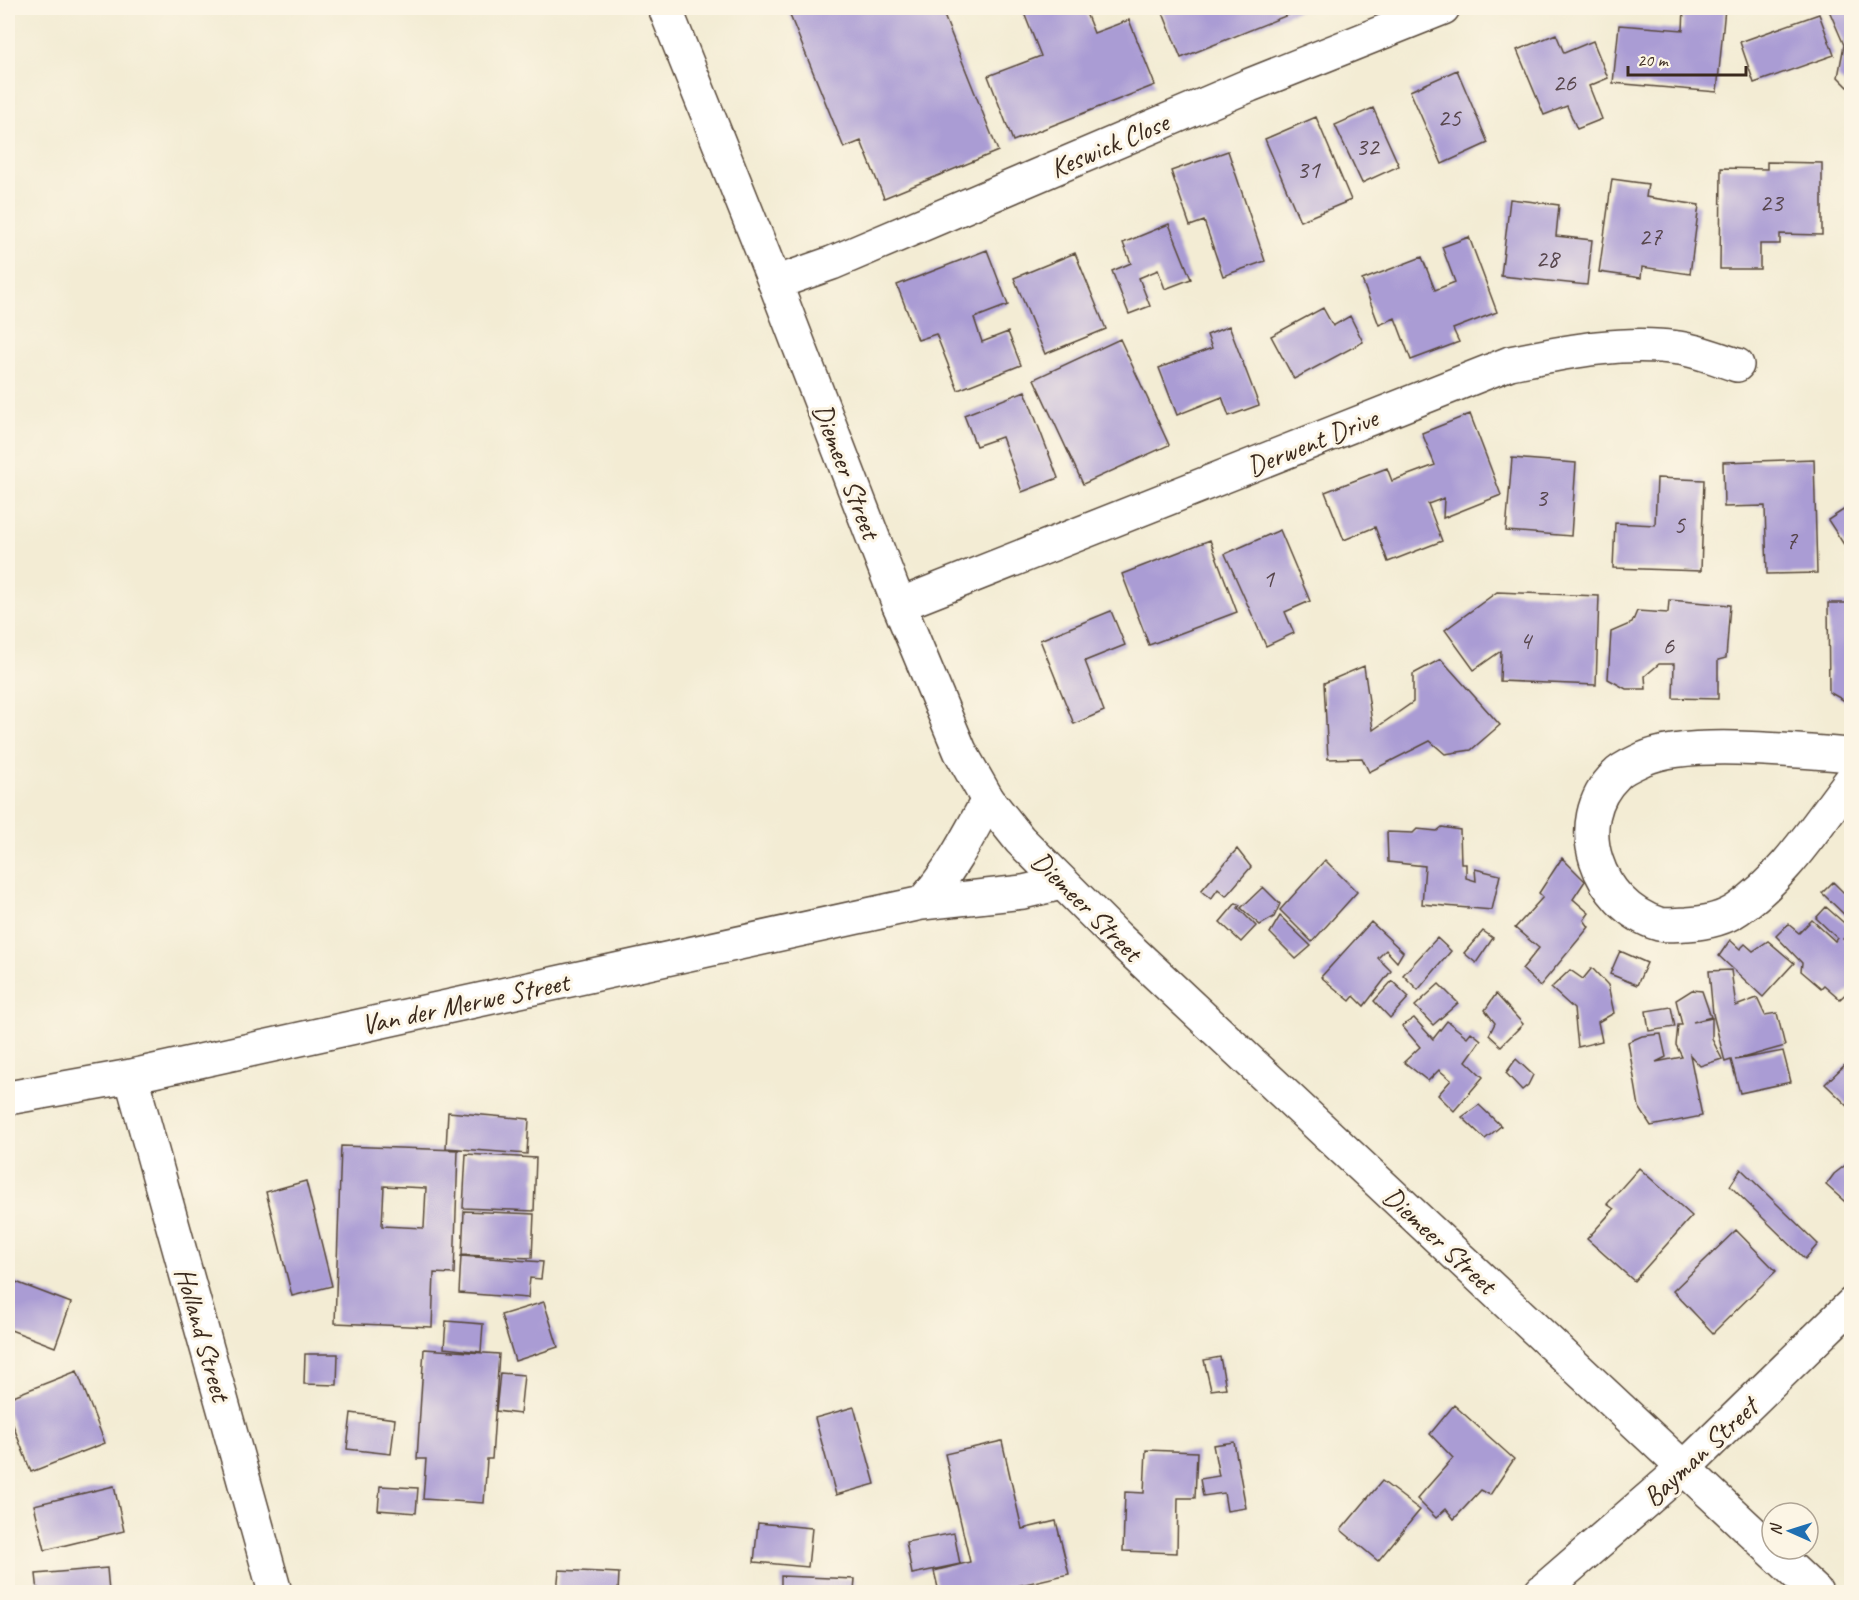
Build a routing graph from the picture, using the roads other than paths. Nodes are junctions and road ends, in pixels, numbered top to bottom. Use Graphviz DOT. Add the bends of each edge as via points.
graph roads {
  1 [pos="665,8"];
  2 [pos="1443,8"];
  3 [pos="775,283"];
  4 [pos="1737,365"];
  5 [pos="899,605"];
  6 [pos="1851,755"];
  7 [pos="1851,779"];
  8 [pos="988,800"];
  9 [pos="1062,884"];
  10 [pos="922,903"];
  11 [pos="131,1076"];
  12 [pos="8,1098"];
  13 [pos="1851,1304"];
  14 [pos="1684,1468"];
  15 [pos="275,1593"];
  16 [pos="1541,1593"];
  17 [pos="1816,1593"];
  1 -- 3 [label="street, Diemeer Street"];
  2 -- 3 [label="street, Keswick Close" via="1250,85 832,263"];
  3 -- 5 [label="street, Diemeer Street"];
  4 -- 5 [label="street, Derwent Drive" via="1681,348 1638,345 1571,351 1510,363"];
  5 -- 8 [label="street, Diemeer Street" via="960,751"];
  6 -- 7 [label="street" via="1733,748 1676,750 1646,758 1616,774 1599,797 1590,831 1595,862 1612,893 1629,910 1661,924 1709,923 1737,909 1779,874"];
  8 -- 9 [label="street, Diemeer Street"];
  8 -- 10 [label="street" via="959,854"];
  9 -- 10 [label="street, Van der Merwe Street"];
  9 -- 14 [label="street, Diemeer Street"];
  10 -- 11 [label="street, Van der Merwe Street"];
  11 -- 12 [label="street, Van der Merwe Street"];
  11 -- 15 [label="street, Holland Street"];
  13 -- 14 [label="street, Bayman Street"];
  14 -- 16 [label="street, Bayman Street"];
  14 -- 17 [label="street, Diemeer Street"];
}
